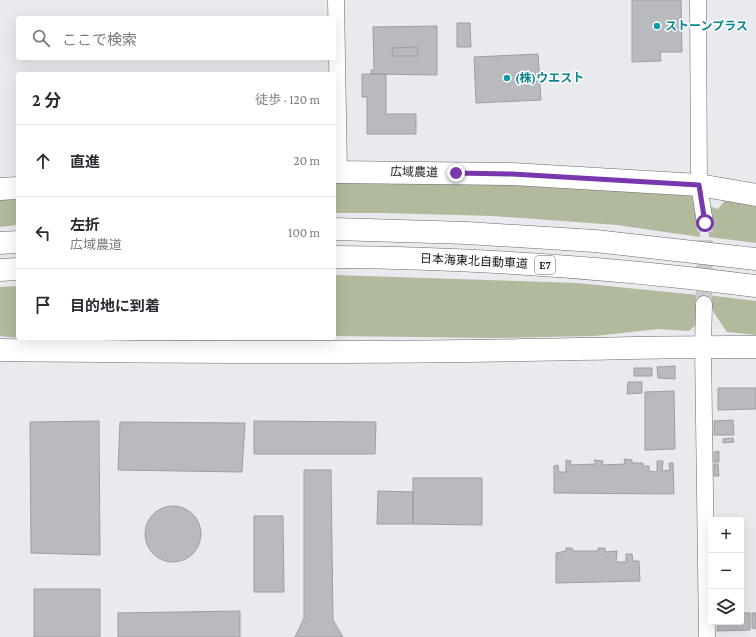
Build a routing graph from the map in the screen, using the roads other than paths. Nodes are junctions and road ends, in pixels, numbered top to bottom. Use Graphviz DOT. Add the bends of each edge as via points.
graph roads {
  1 [pos="336,0"];
  2 [pos="698,0"];
  3 [pos="337,172"];
  4 [pos="699,185"];
  5 [pos="16,188"];
  6 [pos="0,189"];
  7 [pos="756,195"];
  8 [pos="705,223"];
  9 [pos="336,229"];
  10 [pos="16,242"];
  11 [pos="0,243"];
  12 [pos="336,257"];
  13 [pos="756,259"];
  14 [pos="16,269"];
  15 [pos="0,270"];
  16 [pos="756,286"];
  17 [pos="704,304"];
  18 [pos="704,346"];
  19 [pos="756,347"];
  20 [pos="0,350"];
  21 [pos="707,637"];
  1 -- 3 [label="street"];
  2 -- 4 [label="street"];
  3 -- 4 [label="main road, 広域農道" via="512,174"];
  4 -- 7 [label="main road, 広域農道"];
  4 -- 8 [label="street"];
  5 -- 6 [label="main road"];
  9 -- 13 [label="main road, E7" via="467,233 595,241"];
  10 -- 11 [label="main road"];
  12 -- 16 [label="main road, 日本海東北自動車道 / E7" via="462,260 594,268"];
  14 -- 15 [label="main road"];
  17 -- 18 [label="street"];
  18 -- 19 [label="main road"];
  18 -- 20 [label="main road" via="466,351"];
  18 -- 21 [label="street"];
}
